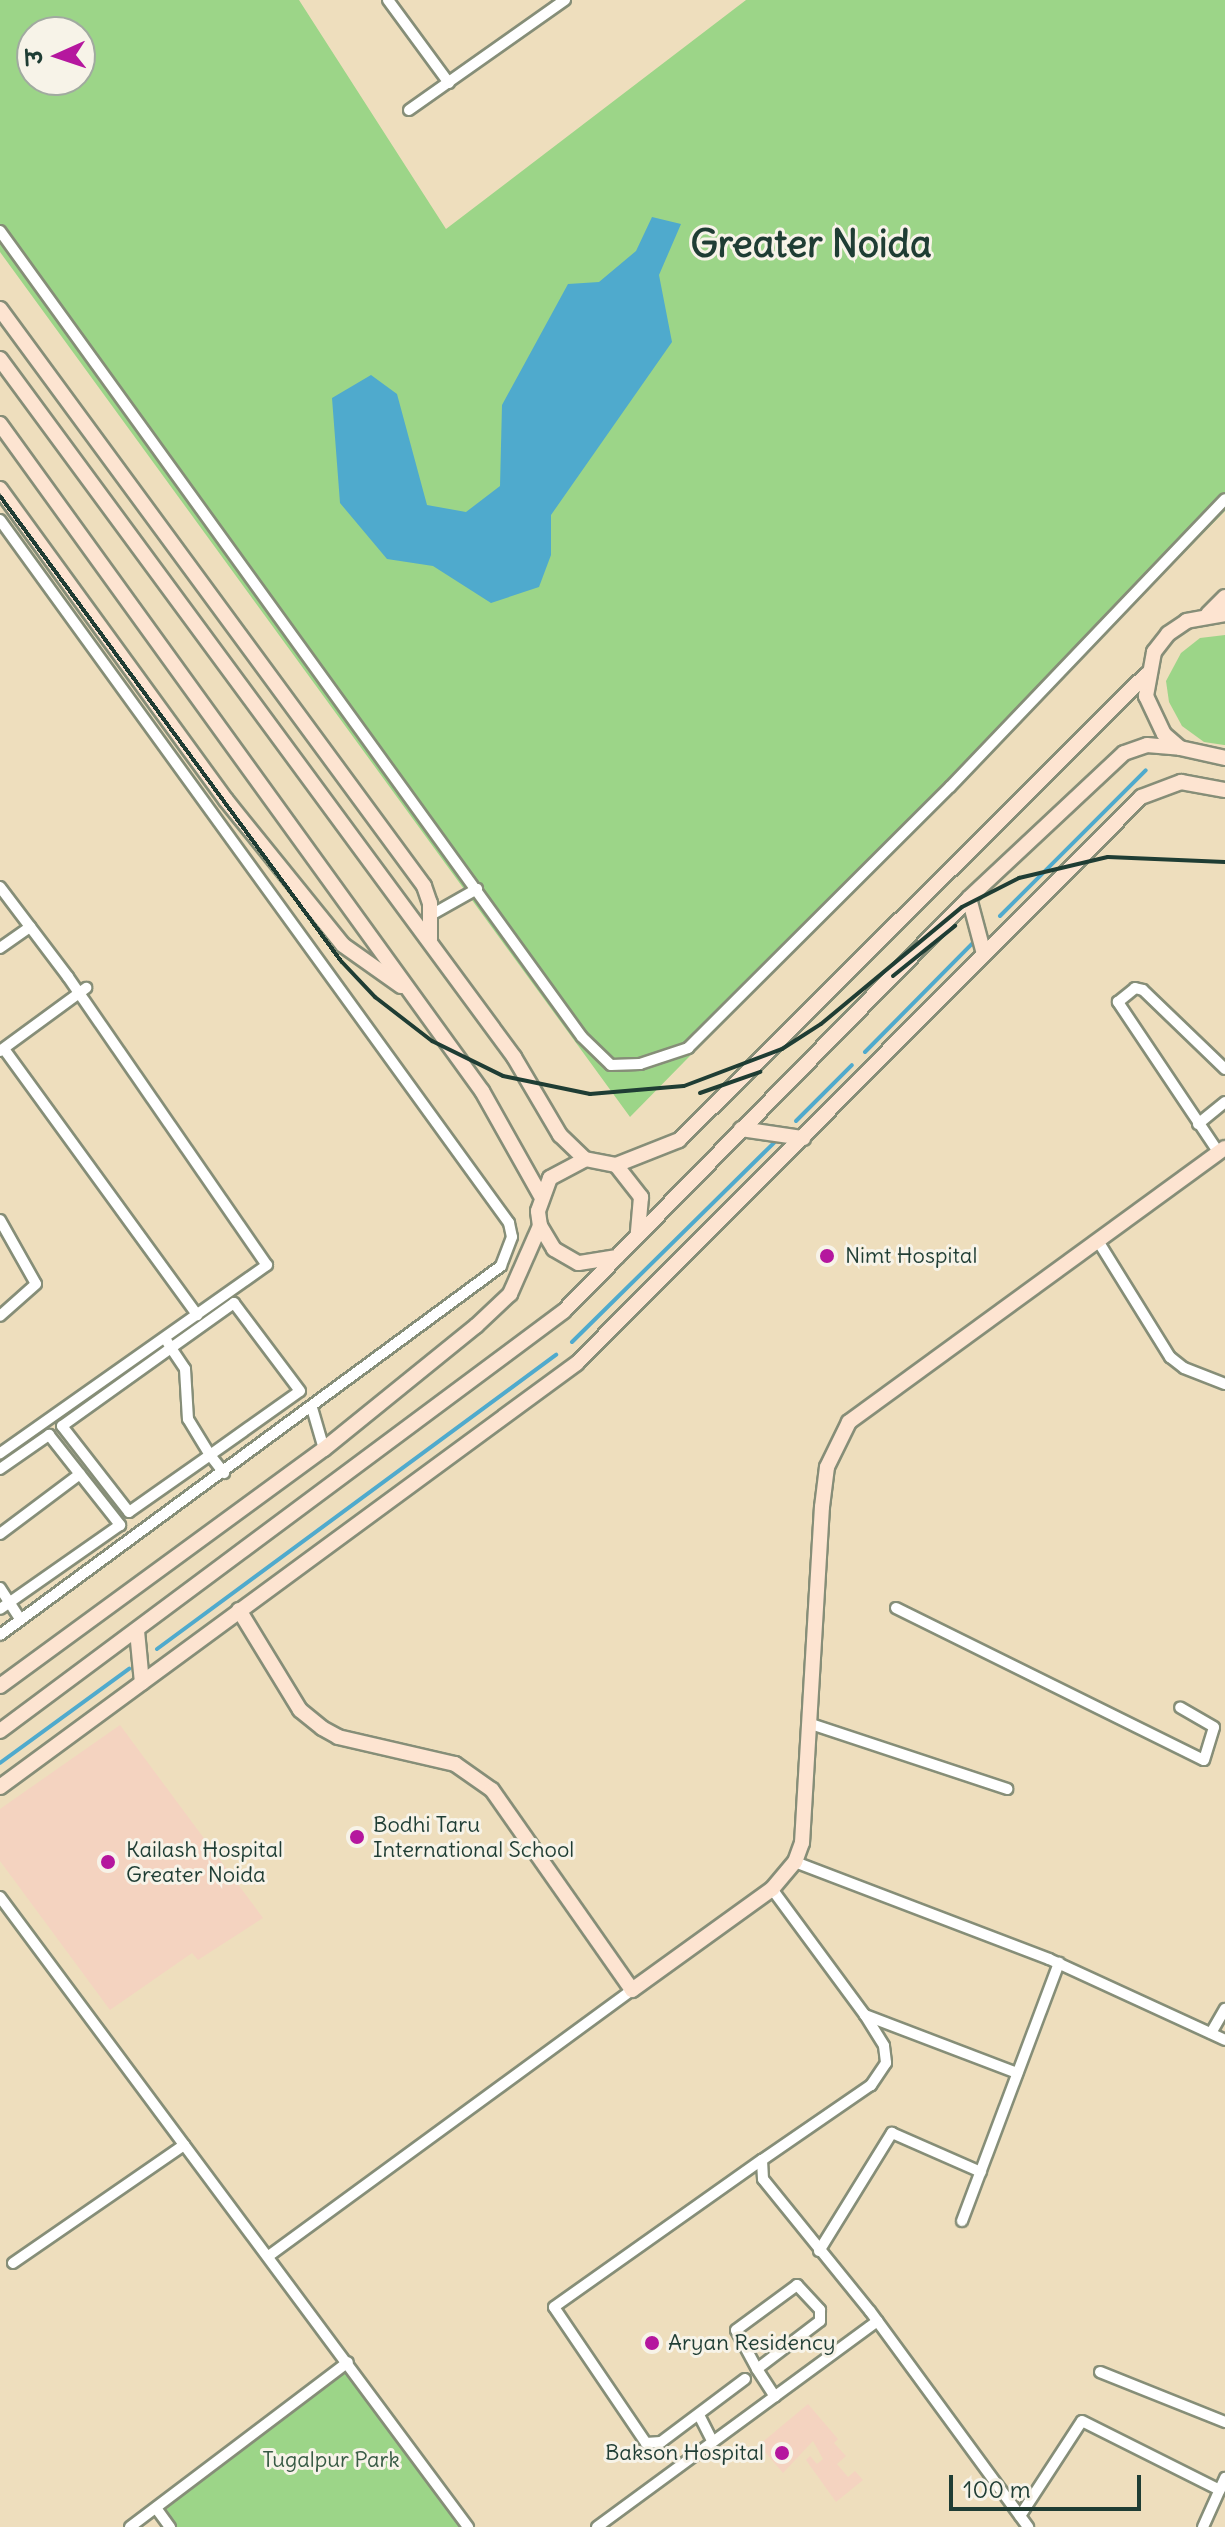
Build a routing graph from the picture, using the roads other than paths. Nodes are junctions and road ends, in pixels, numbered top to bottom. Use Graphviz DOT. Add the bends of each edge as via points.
graph roads {
  1 [pos="388,0"];
  2 [pos="565,0"];
  3 [pos="449,83"];
  4 [pos="409,110"];
  5 [pos="0,231"];
  6 [pos="0,309"];
  7 [pos="0,359"];
  8 [pos="0,424"];
  9 [pos="0,489"];
  10 [pos="1225,499"];
  11 [pos="0,520"];
  12 [pos="1225,597"];
  13 [pos="1208,614"];
  14 [pos="1225,614"];
  15 [pos="1147,674"];
  16 [pos="1180,748"];
  17 [pos="1225,758"];
  18 [pos="1225,790"];
  19 [pos="0,887"];
  20 [pos="477,889"];
  21 [pos="969,898"];
  22 [pos="431,915"];
  23 [pos="30,927"];
  24 [pos="430,940"];
  25 [pos="0,948"];
  26 [pos="984,954"];
  27 [pos="405,988"];
  28 [pos="83,990"];
  29 [pos="2,1050"];
  30 [pos="1225,1069"];
  31 [pos="1225,1102"];
  32 [pos="1198,1124"];
  33 [pos="741,1129"];
  34 [pos="803,1138"];
  35 [pos="1222,1151"];
  36 [pos="585,1159"];
  37 [pos="616,1165"];
  38 [pos="541,1196"];
  39 [pos="0,1220"];
  40 [pos="540,1226"];
  41 [pos="637,1237"];
  42 [pos="1098,1241"];
  43 [pos="618,1257"];
  44 [pos="197,1315"];
  45 [pos="0,1316"];
  46 [pos="165,1338"];
  47 [pos="171,1348"];
  48 [pos="1225,1384"];
  49 [pos="312,1408"];
  50 [pos="324,1449"];
  51 [pos="0,1453"];
  52 [pos="210,1455"];
  53 [pos="0,1469"];
  54 [pos="224,1473"];
  55 [pos="80,1474"];
  56 [pos="0,1534"];
  57 [pos="0,1588"];
  58 [pos="10,1602"];
  59 [pos="896,1608"];
  60 [pos="0,1609"];
  61 [pos="239,1610"];
  62 [pos="21,1620"];
  63 [pos="137,1631"];
  64 [pos="0,1635"];
  65 [pos="142,1683"];
  66 [pos="0,1686"];
  67 [pos="1180,1707"];
  68 [pos="808,1723"];
  69 [pos="0,1731"];
  70 [pos="0,1787"];
  71 [pos="1007,1789"];
  72 [pos="795,1862"];
  73 [pos="772,1889"];
  74 [pos="0,1897"];
  75 [pos="1059,1963"];
  76 [pos="632,1990"];
  77 [pos="1225,2009"];
  78 [pos="865,2015"];
  79 [pos="1211,2033"];
  80 [pos="1225,2040"];
  81 [pos="1017,2073"];
  82 [pos="184,2145"];
  83 [pos="762,2160"];
  84 [pos="981,2172"];
  85 [pos="962,2221"];
  86 [pos="819,2251"];
  87 [pos="270,2255"];
  88 [pos="13,2263"];
  89 [pos="877,2321"];
  90 [pos="348,2362"];
  91 [pos="757,2369"];
  92 [pos="1100,2372"];
  93 [pos="745,2379"];
  94 [pos="775,2397"];
  95 [pos="699,2415"];
  96 [pos="1225,2422"];
  97 [pos="713,2442"];
  98 [pos="1225,2478"];
  99 [pos="1220,2490"];
  100 [pos="156,2508"];
  101 [pos="1020,2516"];
  102 [pos="130,2527"];
  103 [pos="170,2527"];
  104 [pos="468,2527"];
  105 [pos="597,2527"];
  106 [pos="1028,2527"];
  107 [pos="1203,2527"];
  1 -- 3 [label="street"];
  2 -- 3 [label="street"];
  3 -- 4 [label="street"];
  5 -- 20 [label="street"];
  6 -- 22 [label="street" via="424,886"];
  7 -- 24 [label="street"];
  8 -- 27 [label="street"];
  9 -- 27 [label="street" via="226,800 343,945"];
  10 -- 20 [label="street" via="961,776 688,1048 626,1066 604,1061"];
  11 -- 49 [label="street" via="509,1223 510,1249 501,1266"];
  12 -- 13 [label="street"];
  13 -- 14 [label="street"];
  13 -- 15 [label="street" via="1168,634"];
  15 -- 16 [label="street" via="1153,716"];
  15 -- 37 [label="street" via="679,1140 655,1154"];
  16 -- 17 [label="street"];
  16 -- 21 [label="street" via="1147,745 1124,753"];
  18 -- 26 [label="street" via="1181,782 1141,797"];
  19 -- 23 [label="street"];
  20 -- 22 [label="street"];
  21 -- 26 [label="street"];
  21 -- 33 [label="street"];
  22 -- 24 [label="street"];
  23 -- 25 [label="street"];
  23 -- 28 [label="street"];
  24 -- 36 [label="street" via="514,1057 560,1135"];
  26 -- 34 [label="street"];
  27 -- 38 [label="street" via="482,1091"];
  28 -- 29 [label="street"];
  28 -- 44 [label="street" via="267,1265"];
  29 -- 44 [label="street"];
  30 -- 32 [label="street" via="1143,990 1135,988 1118,1002"];
  31 -- 32 [label="street"];
  32 -- 35 [label="street"];
  33 -- 34 [label="street"];
  33 -- 41 [label="street"];
  34 -- 61 [label="street" via="577,1363"];
  35 -- 42 [label="street"];
  36 -- 37 [label="street"];
  36 -- 38 [label="street" via="550,1178"];
  37 -- 41 [label="street" via="641,1197"];
  38 -- 40 [label="street"];
  39 -- 45 [label="street" via="36,1284"];
  40 -- 43 [label="street" via="554,1249 578,1263"];
  40 -- 50 [label="street" via="510,1294"];
  41 -- 43 [label="street"];
  42 -- 48 [label="street" via="1170,1357"];
  42 -- 68 [label="street" via="849,1422 837,1439 823,1494"];
  43 -- 63 [label="street" via="564,1311"];
  44 -- 46 [label="street"];
  46 -- 47 [label="street"];
  46 -- 51 [label="street"];
  47 -- 52 [label="street" via="190,1382 188,1419"];
  47 -- 52 [label="street" via="234,1303 300,1391"];
  47 -- 52 [label="street" via="62,1426 129,1512"];
  49 -- 50 [label="street"];
  49 -- 54 [label="street"];
  50 -- 66 [label="street"];
  52 -- 54 [label="street"];
  53 -- 55 [label="street" via="49,1435"];
  54 -- 62 [label="street"];
  55 -- 56 [label="street"];
  55 -- 58 [label="street" via="120,1525"];
  57 -- 58 [label="street"];
  58 -- 60 [label="street"];
  58 -- 62 [label="street"];
  59 -- 67 [label="street" via="1204,1760 1214,1727"];
  61 -- 65 [label="street"];
  61 -- 76 [label="street" via="300,1710 322,1728 338,1737 455,1764 492,1790"];
  62 -- 64 [label="street"];
  63 -- 65 [label="street"];
  63 -- 69 [label="street"];
  65 -- 70 [label="street"];
  68 -- 71 [label="street"];
  68 -- 72 [label="street" via="804,1830"];
  72 -- 73 [label="street"];
  72 -- 75 [label="street"];
  73 -- 76 [label="street"];
  73 -- 78 [label="street"];
  74 -- 82 [label="street"];
  75 -- 79 [label="street"];
  75 -- 81 [label="street"];
  76 -- 87 [label="street"];
  77 -- 79 [label="street"];
  78 -- 81 [label="street"];
  78 -- 83 [label="street" via="884,2046 882,2074"];
  79 -- 80 [label="street"];
  81 -- 84 [label="street"];
  82 -- 87 [label="street"];
  82 -- 88 [label="street"];
  83 -- 86 [label="street" via="763,2179 773,2196"];
  83 -- 95 [label="street" via="554,2307 646,2443 661,2442"];
  84 -- 85 [label="street"];
  84 -- 86 [label="street" via="892,2133"];
  86 -- 89 [label="street"];
  87 -- 90 [label="street"];
  89 -- 94 [label="street"];
  89 -- 101 [label="street"];
  90 -- 100 [label="street"];
  90 -- 104 [label="street"];
  91 -- 91 [label="street" via="736,2330 797,2285 803,2287 820,2310 820,2321"];
  91 -- 94 [label="street"];
  92 -- 96 [label="street"];
  93 -- 95 [label="street"];
  94 -- 97 [label="street"];
  95 -- 97 [label="street"];
  97 -- 105 [label="street"];
  98 -- 99 [label="street"];
  99 -- 101 [label="street" via="1082,2421"];
  99 -- 107 [label="street"];
  100 -- 102 [label="street"];
  100 -- 103 [label="street"];
  101 -- 106 [label="street"];
}
